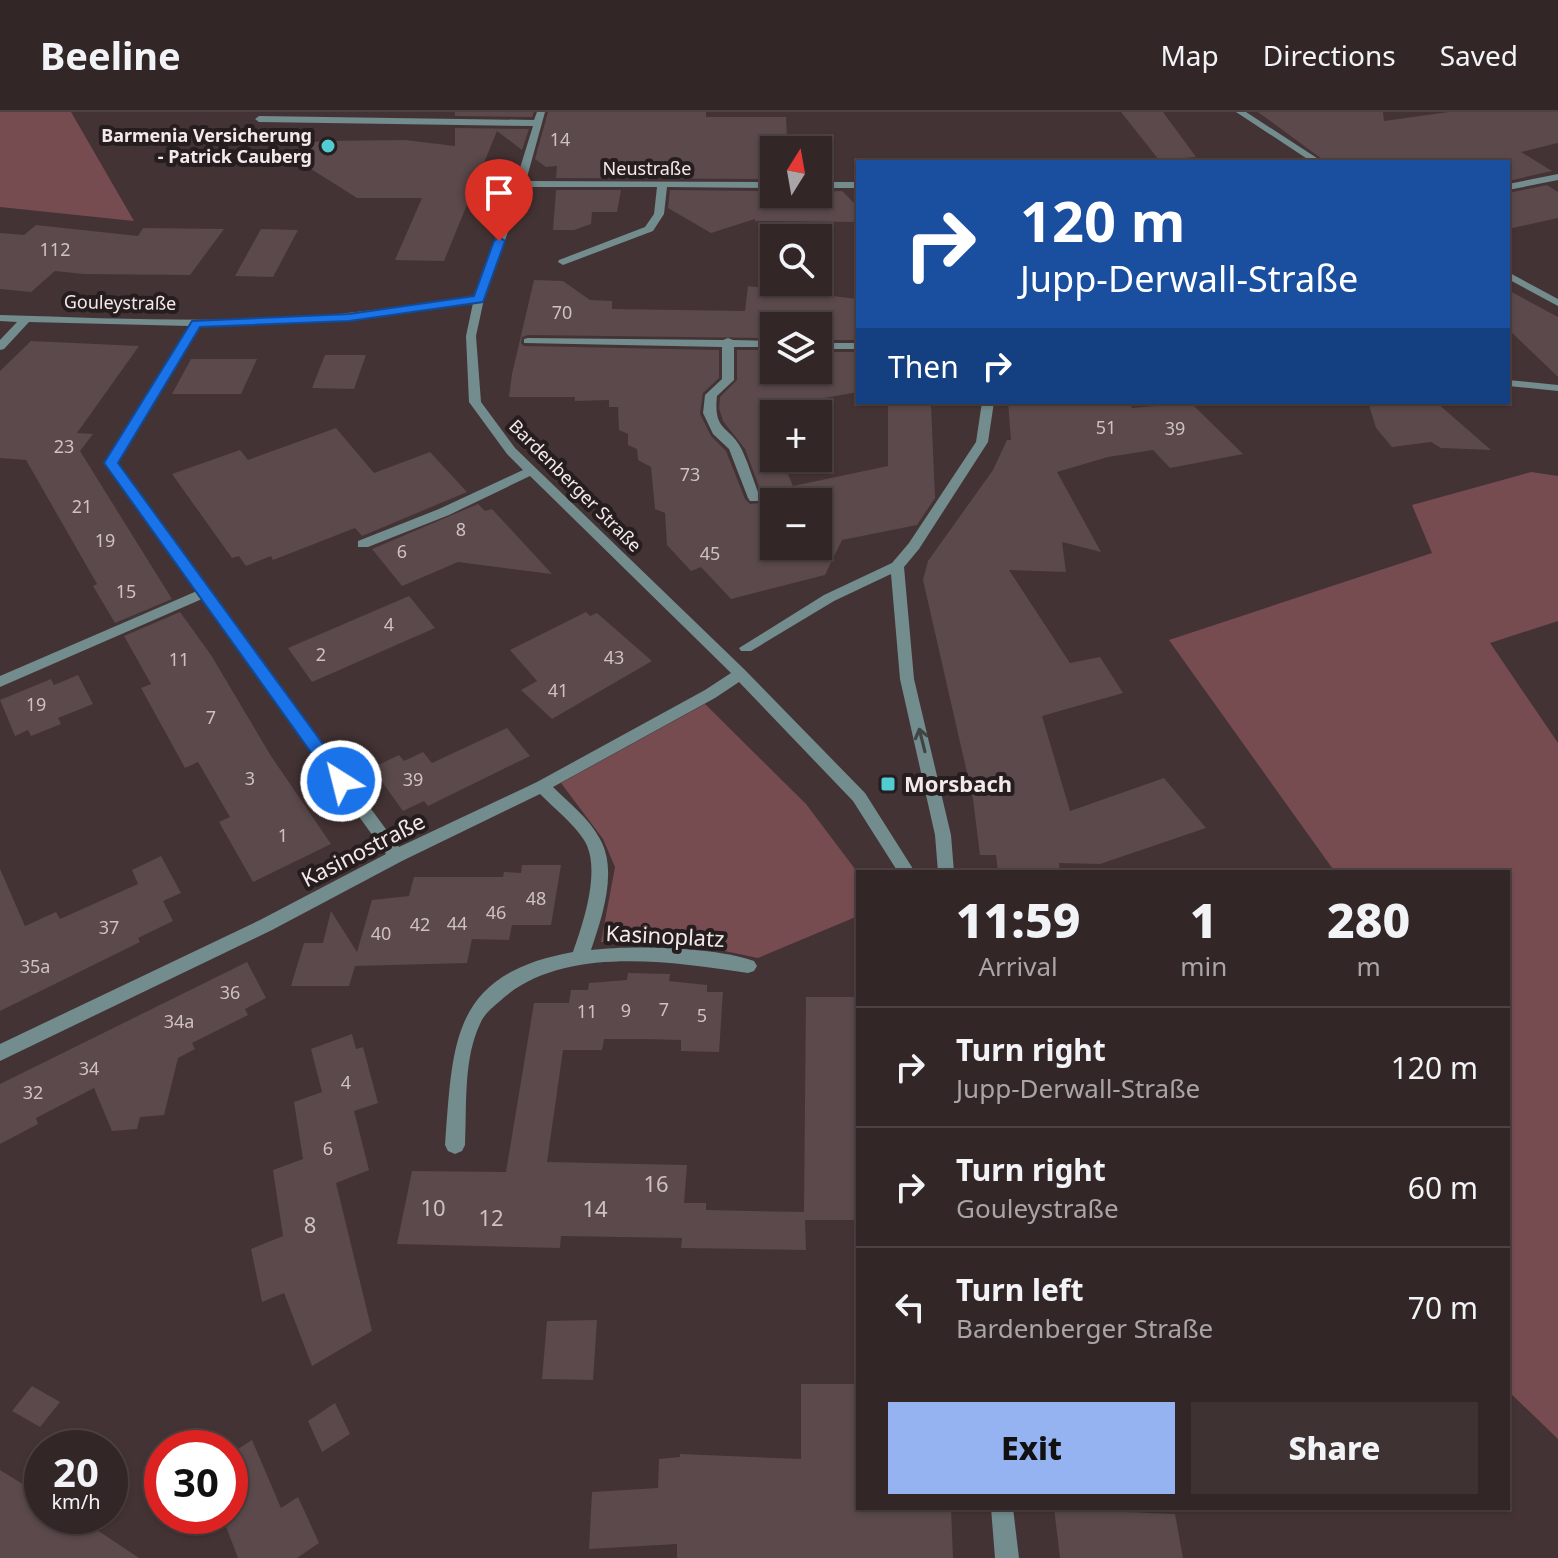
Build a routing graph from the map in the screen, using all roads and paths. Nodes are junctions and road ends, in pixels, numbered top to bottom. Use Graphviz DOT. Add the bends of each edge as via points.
graph roads {
  1 [pos="1240,112"];
  2 [pos="540,117"];
  3 [pos="259,119"];
  4 [pos="1315,160"];
  5 [pos="1558,177"];
  6 [pos="520,184"];
  7 [pos="662,185"];
  8 [pos="760,185"];
  9 [pos="832,185"];
  10 [pos="856,185"];
  11 [pos="1510,187"];
  12 [pos="563,262"];
  13 [pos="1510,276"];
  14 [pos="479,299"];
  15 [pos="1558,303"];
  16 [pos="0,318"];
  17 [pos="26,319"];
  18 [pos="196,324"];
  19 [pos="528,341"];
  20 [pos="728,341"];
  21 [pos="760,343"];
  22 [pos="832,346"];
  23 [pos="856,346"];
  24 [pos="0,347"];
  25 [pos="1510,383"];
  26 [pos="1558,388"];
  27 [pos="988,404"];
  28 [pos="531,471"];
  29 [pos="754,498"];
  30 [pos="363,544"];
  31 [pos="897,566"];
  32 [pos="204,593"];
  33 [pos="746,648"];
  34 [pos="740,674"];
  35 [pos="0,682"];
  36 [pos="542,786"];
  37 [pos="396,856"];
  38 [pos="906,870"];
  39 [pos="946,870"];
  40 [pos="580,958"];
  41 [pos="748,966"];
  42 [pos="0,1053"];
  43 [pos="455,1145"];
  44 [pos="1002,1510"];
  45 [pos="1007,1558"];
  1 -- 4 [label="street"];
  2 -- 3 [label="street, Bardenberger Straße"];
  2 -- 6 [label="street, Bardenberger Straße"];
  5 -- 11 [label="street"];
  6 -- 7 [label="street, Neustraße"];
  6 -- 14 [label="street, Bardenberger Straße"];
  7 -- 8 [label="street, Neustraße"];
  7 -- 12 [label="street" via="658,221 649,229"];
  9 -- 10 [label="street"];
  13 -- 15 [label="street"];
  14 -- 18 [label="street, Gouleystraße" via="349,317"];
  14 -- 28 [label="street, Bardenberger Straße" via="471,336 475,402"];
  16 -- 17 [label="street, Gouleystraße"];
  17 -- 18 [label="street, Gouleystraße"];
  17 -- 24 [label="street"];
  18 -- 32 [label="street" via="111,463"];
  19 -- 20 [label="street"];
  20 -- 21 [label="street"];
  20 -- 29 [label="street" via="728,380 711,395 709,413 717,431 735,448"];
  22 -- 23 [label="street"];
  25 -- 26 [label="street"];
  27 -- 31 [label="street" via="982,442"];
  28 -- 30 [label="street"];
  28 -- 34 [label="street, Bardenberger Straße"];
  31 -- 33 [label="street" via="829,598"];
  39 -- 31 [label="street, one-way" via="940,820 907,679"];
  32 -- 35 [label="street"];
  32 -- 37 [label="street"];
  34 -- 36 [label="street, Kasinostraße"];
  34 -- 38 [label="street, Bardenberger Straße" via="859,797"];
  36 -- 37 [label="street, Kasinostraße"];
  36 -- 40 [label="street, Kasinoplatz" via="595,843 599,875 592,924"];
  37 -- 42 [label="street, Kasinostraße"];
  40 -- 41 [label="street, Kasinoplatz" via="666,956"];
  40 -- 43 [label="street, Kasinoplatz" via="533,970 479,1009 460,1079"];
  44 -- 45 [label="street"];
}
